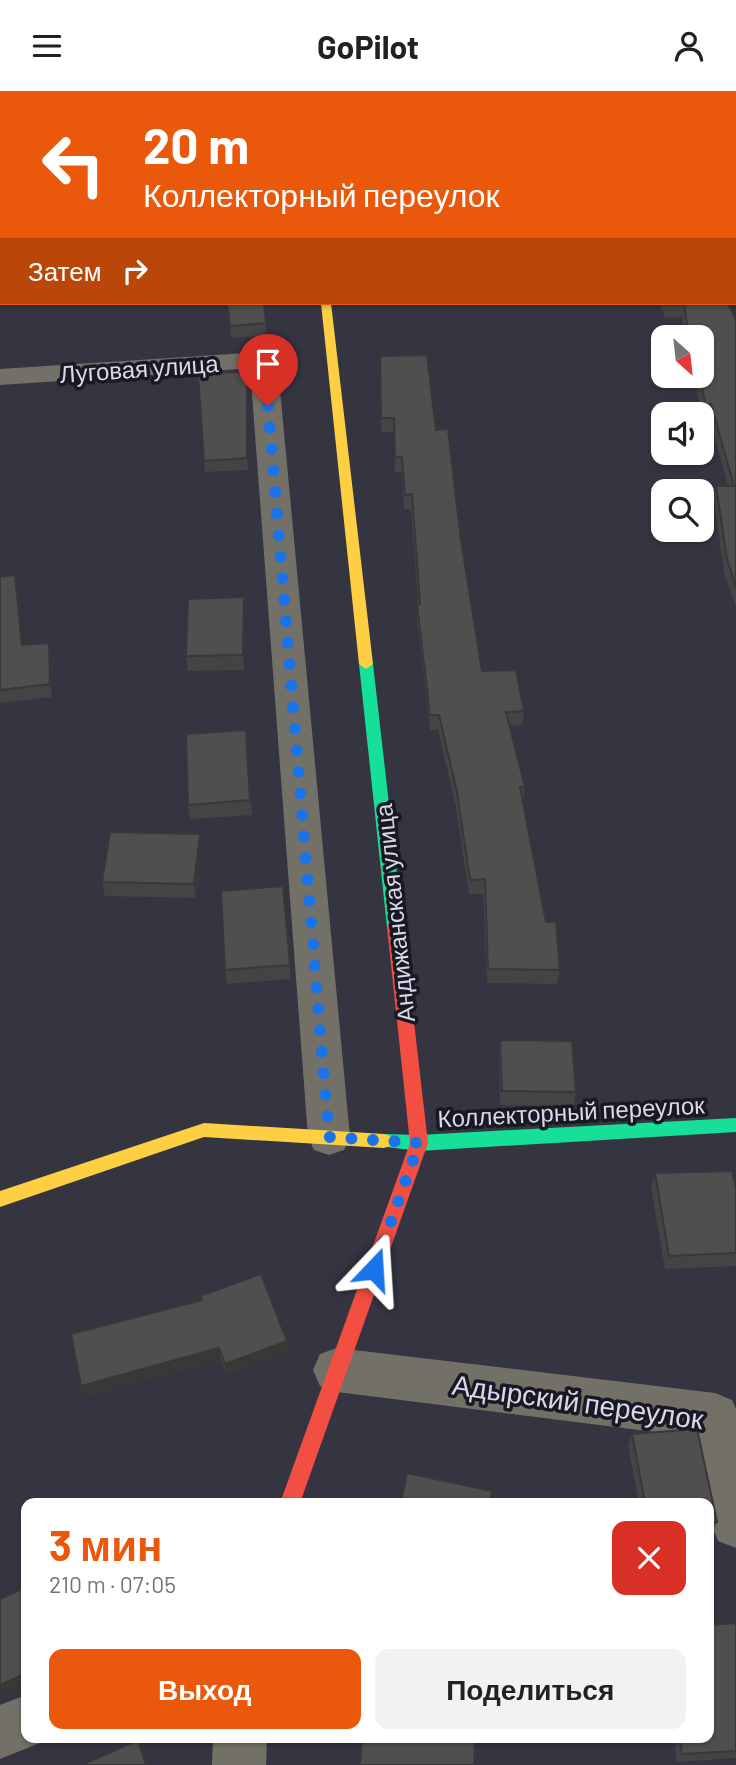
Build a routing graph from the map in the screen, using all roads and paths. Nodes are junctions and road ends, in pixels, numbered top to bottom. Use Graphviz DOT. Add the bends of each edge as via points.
graph roads {
  1 [pos="326,305"];
  2 [pos="0,377"];
  3 [pos="736,1125"];
  4 [pos="329,1137"];
  5 [pos="419,1143"];
  6 [pos="0,1199"];
  7 [pos="337,1370"];
  8 [pos="292,1498"];
  9 [pos="736,1523"];
  10 [pos="21,1724"];
  11 [pos="0,1732"];
  12 [pos="240,1743"];
  13 [pos="239,1765"];
  1 -- 5 [label="street, Андижанская улица"];
  2 -- 4 [label="street, Луговая улица" via="247,361 265,379"];
  3 -- 5 [label="street, Коллекторный переулок"];
  4 -- 5 [label="street, Коллекторный переулок"];
  4 -- 6 [label="street, Коллекторный переулок" via="204,1130"];
  5 -- 7 [label="street, Андижанская улица"];
  7 -- 8 [label="street, Андижанская улица"];
  7 -- 9 [label="street, Адырский переулок" via="715,1416"];
  10 -- 11 [label="street"];
  12 -- 13 [label="street"];
}
